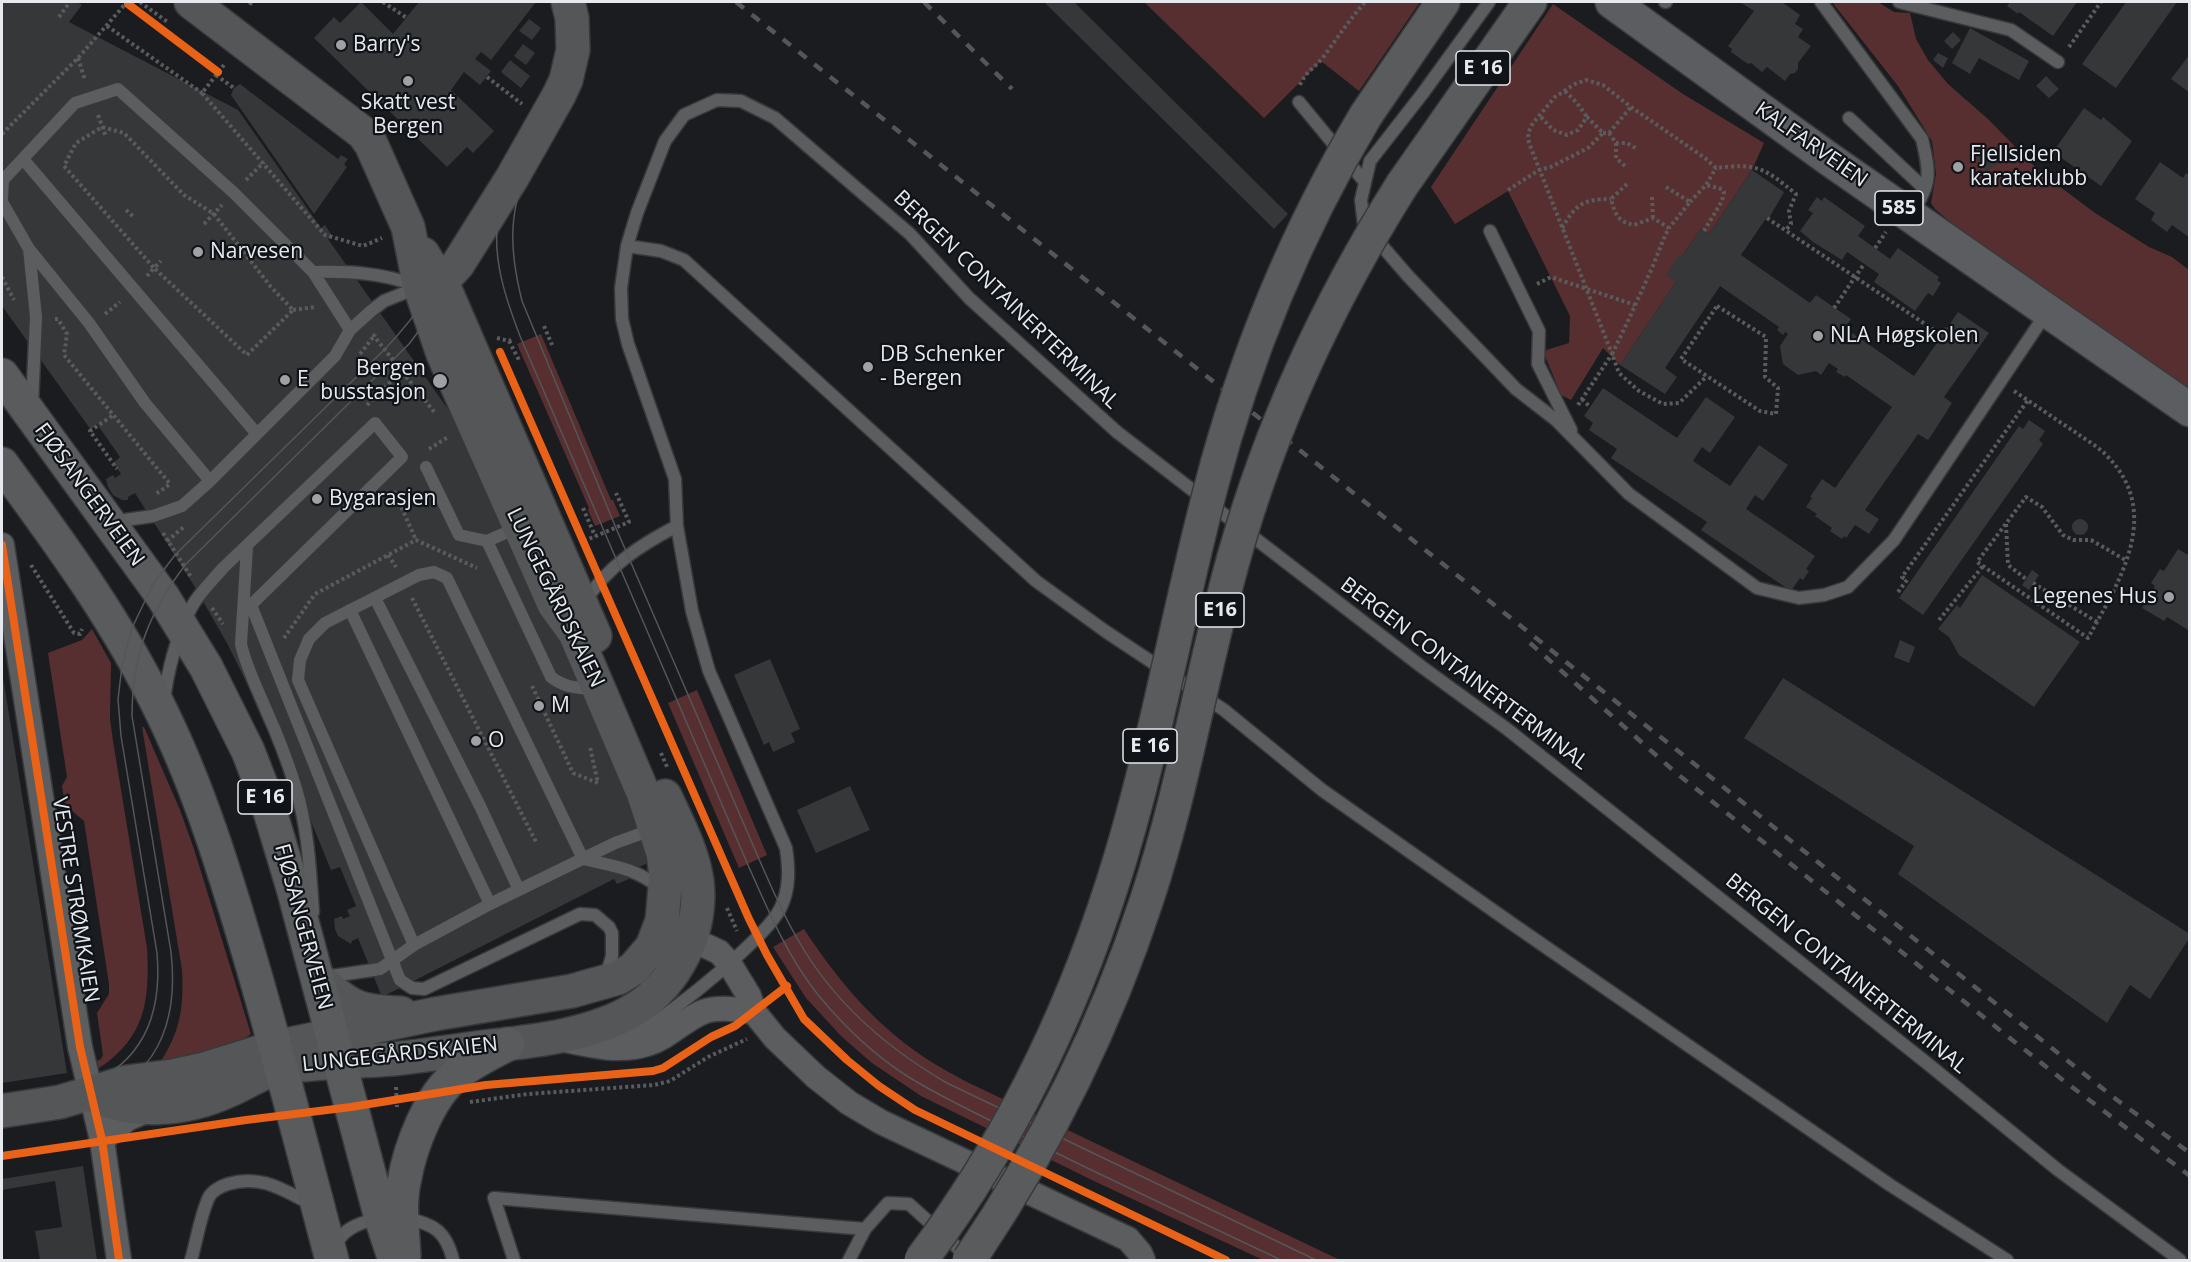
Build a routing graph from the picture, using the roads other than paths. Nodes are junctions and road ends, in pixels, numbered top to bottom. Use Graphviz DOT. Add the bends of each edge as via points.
graph roads {
  1 [pos="568,2"];
  2 [pos="1443,2"];
  3 [pos="1489,2"];
  4 [pos="1530,2"];
  5 [pos="1612,2"];
  6 [pos="1821,2"];
  7 [pos="1899,2"];
  8 [pos="184,16"];
  9 [pos="2058,62"];
  10 [pos="1299,102"];
  11 [pos="1850,118"];
  12 [pos="23,159"];
  13 [pos="1364,181"];
  14 [pos="1402,184"];
  15 [pos="2,200"];
  16 [pos="1908,210"];
  17 [pos="1490,231"];
  18 [pos="627,246"];
  19 [pos="29,249"];
  20 [pos="313,272"];
  21 [pos="430,284"];
  22 [pos="2047,312"];
  23 [pos="350,330"];
  24 [pos="2,375"];
  25 [pos="2190,410"];
  26 [pos="32,415"];
  27 [pos="258,434"];
  28 [pos="1581,446"];
  29 [pos="2,464"];
  30 [pos="426,467"];
  31 [pos="210,481"];
  32 [pos="531,521"];
  33 [pos="109,522"];
  34 [pos="677,526"];
  35 [pos="487,541"];
  36 [pos="2,545"];
  37 [pos="247,547"];
  38 [pos="375,598"];
  39 [pos="586,607"];
  40 [pos="350,610"];
  41 [pos="183,628"];
  42 [pos="599,689"];
  43 [pos="163,715"];
  44 [pos="667,827"];
  45 [pos="583,859"];
  46 [pos="519,890"];
  47 [pos="666,893"];
  48 [pos="490,904"];
  49 [pos="674,937"];
  50 [pos="414,945"];
  51 [pos="729,963"];
  52 [pos="318,978"];
  53 [pos="604,983"];
  54 [pos="754,1012"];
  55 [pos="435,1014"];
  56 [pos="554,1038"];
  57 [pos="508,1044"];
  58 [pos="596,1046"];
  59 [pos="337,1049"];
  60 [pos="279,1057"];
  61 [pos="90,1093"];
  62 [pos="150,1108"];
  63 [pos="2,1111"];
  64 [pos="102,1140"];
  65 [pos="319,1208"];
  66 [pos="392,1218"];
  67 [pos="865,1229"];
  68 [pos="119,1260"];
  69 [pos="191,1260"];
  70 [pos="333,1260"];
  71 [pos="395,1260"];
  72 [pos="404,1260"];
  73 [pos="453,1260"];
  74 [pos="514,1260"];
  75 [pos="849,1260"];
  76 [pos="921,1260"];
  77 [pos="970,1260"];
  78 [pos="1143,1260"];
  79 [pos="2007,1260"];
  80 [pos="2180,1260"];
  1 -- 21 [label="main road" via="573,34 570,65 559,95 458,264"];
  2 -- 76 [label="highway, E 16, bridge" via="1366,115 1325,187 1277,291 1245,373 1211,485 1133,814 1080,975 1044,1056 1001,1137 970,1191"];
  3 -- 13 [label="lane" via="1370,161"];
  4 -- 14 [label="highway, E 16"];
  5 -- 16 [label="main road, KALFARVEIEN / 585"];
  6 -- 16 [label="lane" via="1922,139 1928,165"];
  7 -- 9 [label="lane" via="2011,30"];
  8 -- 21 [label="main road, LUNGEGÅRDSKAIEN" via="363,133 384,170"];
  10 -- 13 [label="lane"];
  11 -- 16 [label="lane"];
  12 -- 15 [label="lane" via="3,180"];
  12 -- 20 [label="lane" via="75,103 118,89 234,193"];
  12 -- 27 [label="lane"];
  13 -- 28 [label="lane" via="1364,225 1516,389 1556,420"];
  14 -- 77 [label="highway, E16, bridge" via="1331,306 1269,449 1223,596 1168,830 1127,955 1087,1055 1031,1162"];
  15 -- 19 [label="lane"];
  16 -- 22 [label="main road, KALFARVEIEN / 585"];
  17 -- 28 [label="lane" via="1539,331 1538,364"];
  18 -- 34 [label="lane" via="621,288 622,319 675,478"];
  18 -- 79 [label="lane" via="661,251 684,260 1036,580 1070,606 1224,710 1323,790 1511,923 1880,1179"];
  18 -- 80 [label="lane, BERGEN CONTAINERTERMINAL" via="665,141 684,115 717,100 741,101 775,118 910,234 969,298 1117,432 1508,729 2058,1170"];
  19 -- 26 [label="lane" via="36,317"];
  19 -- 31 [label="lane"];
  20 -- 21 [label="lane" via="360,272"];
  20 -- 23 [label="lane"];
  21 -- 23 [label="lane" via="384,301"];
  21 -- 32 [label="main road, LUNGEGÅRDSKAIEN" via="443,354"];
  22 -- 25 [label="main road, KALFARVEIEN / 585"];
  22 -- 28 [label="lane" via="1894,540 1848,587 1824,596 1799,598 1757,588 1629,494"];
  23 -- 27 [label="lane" via="334,356"];
  24 -- 26 [label="highway, FJØSANGERVEIEN / E 16"];
  26 -- 33 [label="highway, FJØSANGERVEIEN / E 16"];
  27 -- 31 [label="lane"];
  29 -- 43 [label="highway" via="106,613"];
  30 -- 35 [label="lane" via="459,535"];
  31 -- 33 [label="lane" via="182,506 153,516"];
  32 -- 35 [label="lane"];
  32 -- 39 [label="main road, LUNGEGÅRDSKAIEN" via="554,603"];
  33 -- 41 [label="highway, FJØSANGERVEIEN / E 16"];
  34 -- 39 [label="lane" via="639,546"];
  34 -- 51 [label="lane" via="692,610 710,671 786,848 788,862 789,876 781,908 758,937"];
  35 -- 42 [label="lane" via="551,677 561,685"];
  36 -- 61 [label="street, VESTRE STRØMKAIEN"];
  37 -- 41 [label="lane" via="201,593"];
  37 -- 52 [label="lane" via="240,632 244,659 274,728 303,815"];
  37 -- 53 [label="lane" via="375,423 402,457 251,605 400,980 412,988 424,989 580,914 595,915 612,933 612,956"];
  38 -- 40 [label="lane"];
  38 -- 45 [label="lane" via="419,575 434,572 447,578"];
  38 -- 46 [label="lane"];
  39 -- 42 [label="main road, LUNGEGÅRDSKAIEN"];
  39 -- 44 [label="main road, LUNGEGÅRDSKAIEN"];
  40 -- 48 [label="lane"];
  40 -- 50 [label="lane" via="325,622 309,639 300,660 298,680"];
  41 -- 43 [label="lane"];
  41 -- 52 [label="highway, FJØSANGERVEIEN / E 16" via="231,716 260,784 280,840"];
  42 -- 44 [label="main road, LUNGEGÅRDSKAIEN" via="644,795"];
  43 -- 60 [label="highway" via="238,915"];
  44 -- 45 [label="lane" via="615,843"];
  44 -- 47 [label="main road, LUNGEGÅRDSKAIEN"];
  44 -- 49 [label="main road, LUNGEGÅRDSKAIEN" via="693,864 697,883 696,913"];
  45 -- 46 [label="lane"];
  45 -- 47 [label="lane" via="644,875"];
  46 -- 48 [label="lane"];
  47 -- 49 [label="main road, LUNGEGÅRDSKAIEN"];
  48 -- 50 [label="lane"];
  49 -- 51 [label="street" via="719,952"];
  49 -- 53 [label="main road, LUNGEGÅRDSKAIEN" via="652,947 633,969"];
  49 -- 56 [label="main road, LUNGEGÅRDSKAIEN" via="674,971 647,1000 619,1017"];
  50 -- 52 [label="lane" via="380,969"];
  51 -- 54 [label="street"];
  51 -- 58 [label="lane" via="662,1017 622,1038"];
  52 -- 55 [label="main road" via="342,1001 358,1009"];
  52 -- 59 [label="highway, FJØSANGERVEIEN / E 16"];
  53 -- 55 [label="main road, LUNGEGÅRDSKAIEN"];
  54 -- 58 [label="street, LUNGEGÅRDSKAIEN" via="703,1012 648,1044"];
  54 -- 78 [label="street" via="793,1057 849,1103 881,1122 1128,1239"];
  55 -- 59 [label="main road, LUNGEGÅRDSKAIEN"];
  56 -- 57 [label="main road, LUNGEGÅRDSKAIEN"];
  56 -- 58 [label="street, LUNGEGÅRDSKAIEN"];
  57 -- 59 [label="main road, LUNGEGÅRDSKAIEN" via="394,1059"];
  57 -- 66 [label="highway, E 16" via="453,1077 454,1097 428,1112"];
  59 -- 60 [label="main road, LUNGEGÅRDSKAIEN"];
  59 -- 66 [label="highway, FJØSANGERVEIEN / E 16" via="351,1107"];
  60 -- 61 [label="main road" via="127,1082"];
  60 -- 62 [label="main road" via="261,1074 218,1095 178,1106"];
  60 -- 65 [label="highway"];
  61 -- 62 [label="main road" via="127,1107"];
  61 -- 63 [label="main road"];
  61 -- 64 [label="street, VESTRE STRØMKAIEN"];
  62 -- 64 [label="street" via="128,1119"];
  64 -- 68 [label="street, VESTRE STRØMKAIEN"];
  65 -- 69 [label="lane" via="272,1184 241,1180 223,1185 210,1195"];
  65 -- 70 [label="highway"];
  66 -- 70 [label="lane" via="358,1223 345,1232 336,1244"];
  66 -- 71 [label="highway, FJØSANGERVEIEN / E 16"];
  66 -- 72 [label="highway, E 16"];
  66 -- 73 [label="lane" via="421,1221 437,1228 449,1243"];
  67 -- 74 [label="lane" via="494,1198"];
  67 -- 75 [label="lane"];
  67 -- 77 [label="lane" via="888,1203 909,1204"];
}
